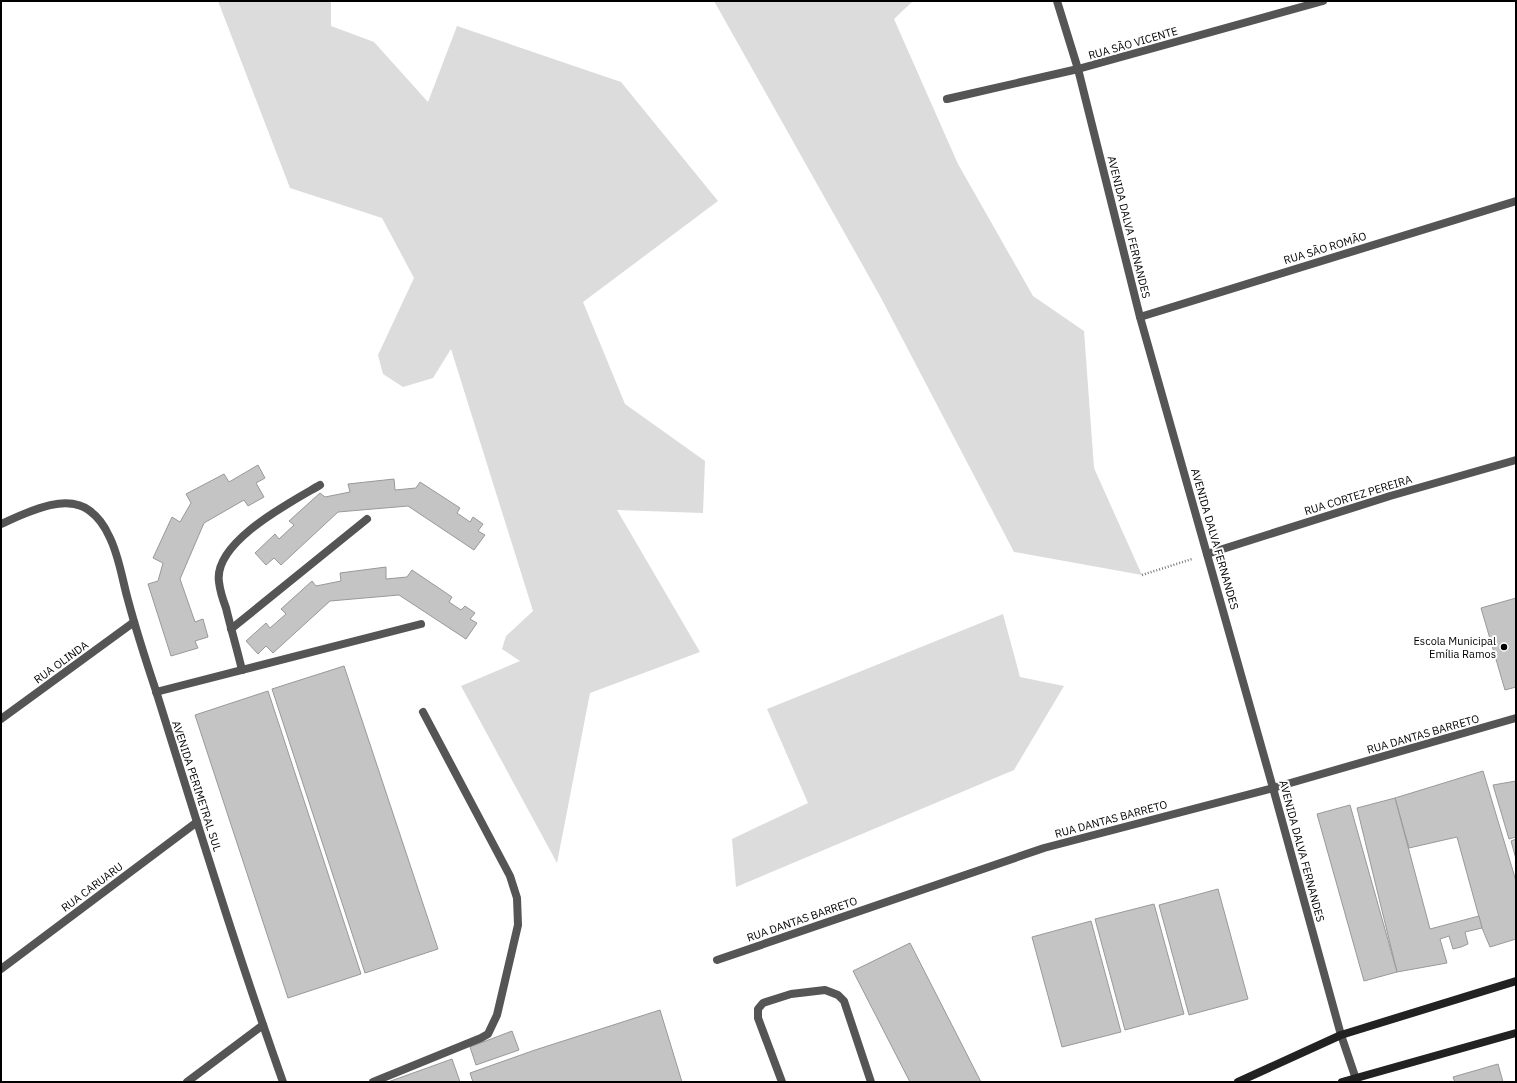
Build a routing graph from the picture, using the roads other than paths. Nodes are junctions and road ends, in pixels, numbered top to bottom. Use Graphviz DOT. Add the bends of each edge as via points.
graph roads {
  1 [pos="1057,1"];
  2 [pos="1323,1"];
  3 [pos="1078,70"];
  4 [pos="947,99"];
  5 [pos="1516,201"];
  6 [pos="1140,317"];
  7 [pos="1516,460"];
  8 [pos="320,485"];
  9 [pos="367,519"];
  10 [pos="1,524"];
  11 [pos="1207,554"];
  12 [pos="134,622"];
  13 [pos="421,624"];
  14 [pos="231,629"];
  15 [pos="242,670"];
  16 [pos="156,692"];
  17 [pos="424,712"];
  18 [pos="1516,718"];
  19 [pos="1,719"];
  20 [pos="1273,788"];
  21 [pos="197,822"];
  22 [pos="717,960"];
  23 [pos="1,969"];
  24 [pos="1516,981"];
  25 [pos="263,1025"];
  26 [pos="1516,1033"];
  27 [pos="1341,1035"];
  28 [pos="1356,1080"];
  29 [pos="187,1082"];
  30 [pos="283,1082"];
  31 [pos="373,1082"];
  32 [pos="782,1082"];
  33 [pos="871,1082"];
  34 [pos="1238,1082"];
  35 [pos="1342,1082"];
  1 -- 3 [label="street, AVENIDA DALVA FERNANDES"];
  2 -- 3 [label="street, RUA SÃO VICENTE"];
  3 -- 4 [label="street, RUA SÃO VICENTE"];
  3 -- 6 [label="street, AVENIDA DALVA FERNANDES"];
  5 -- 6 [label="street, RUA SÃO ROMÃO"];
  6 -- 11 [label="street, AVENIDA DALVA FERNANDES"];
  7 -- 11 [label="street, RUA CORTEZ PEREIRA" via="1390,496"];
  8 -- 14 [label="street" via="264,519 231,549 222,564 218,581"];
  9 -- 14 [label="street"];
  10 -- 12 [label="street, AVENIDA PERIMETRAL SUL" via="50,505 68,502 90,511 98,519 114,548"];
  11 -- 20 [label="street, AVENIDA DALVA FERNANDES"];
  12 -- 16 [label="street, AVENIDA PERIMETRAL SUL"];
  12 -- 19 [label="street, RUA OLINDA"];
  13 -- 15 [label="street"];
  14 -- 15 [label="street"];
  15 -- 16 [label="street"];
  16 -- 21 [label="street, AVENIDA PERIMETRAL SUL"];
  17 -- 31 [label="street" via="510,876 517,898 518,925 497,1015 488,1034"];
  18 -- 20 [label="street, RUA DANTAS BARRETO"];
  20 -- 22 [label="street, RUA DANTAS BARRETO" via="1044,848"];
  20 -- 27 [label="street, AVENIDA DALVA FERNANDES"];
  21 -- 23 [label="street, RUA CARUARU"];
  21 -- 25 [label="street, AVENIDA PERIMETRAL SUL"];
  24 -- 27 [label="main road"];
  25 -- 29 [label="street"];
  25 -- 30 [label="street, AVENIDA PERIMETRAL SUL"];
  26 -- 28 [label="main road"];
  27 -- 28 [label="street, AVENIDA DALVA FERNANDES"];
  27 -- 34 [label="main road"];
  28 -- 35 [label="main road"];
  32 -- 33 [label="street" via="758,1018 758,1009 763,1002 791,994 825,990 838,995 844,1001"];
}
